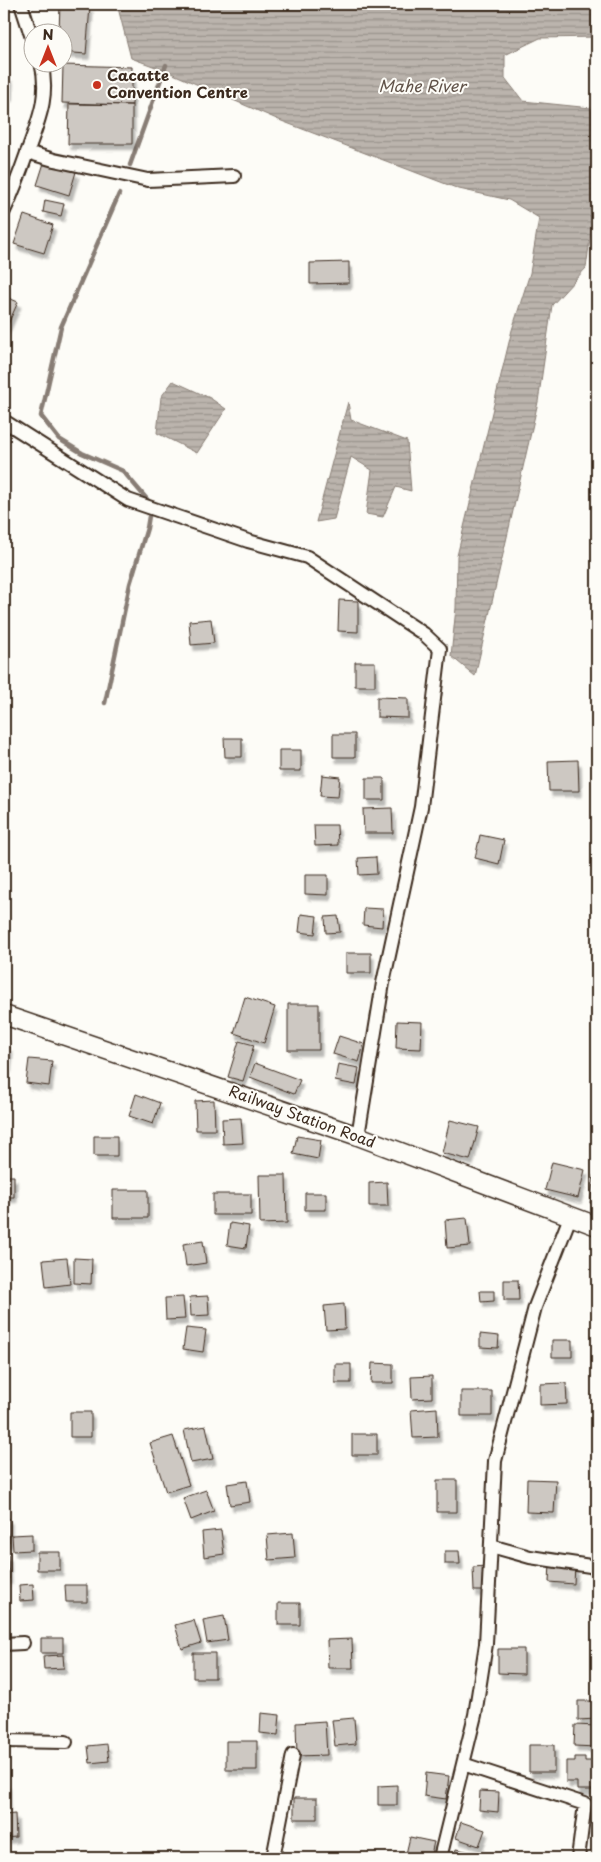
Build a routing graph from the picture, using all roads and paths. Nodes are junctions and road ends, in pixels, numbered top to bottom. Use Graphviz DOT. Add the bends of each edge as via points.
graph roads {
  1 [pos="21,4"];
  2 [pos="27,22"];
  3 [pos="42,72"];
  4 [pos="27,152"];
  5 [pos="234,176"];
  6 [pos="4,211"];
  7 [pos="4,421"];
  8 [pos="4,1015"];
  9 [pos="358,1136"];
  10 [pos="570,1217"];
  11 [pos="597,1226"];
  12 [pos="490,1546"];
  13 [pos="597,1567"];
  14 [pos="23,1643"];
  15 [pos="4,1644"];
  16 [pos="4,1741"];
  17 [pos="66,1742"];
  18 [pos="293,1755"];
  19 [pos="463,1764"];
  20 [pos="273,1858"];
  21 [pos="440,1858"];
  22 [pos="578,1858"];
  1 -- 2 [label="street"];
  3 -- 4 [label="street" via="45,92 41,114"];
  4 -- 5 [label="street" via="148,180"];
  4 -- 6 [label="street"];
  7 -- 9 [label="street" via="128,500 248,541 307,557 424,634 440,649 421,807 383,983"];
  8 -- 9 [label="street, Railway Station Road"];
  9 -- 10 [label="street, Railway Station Road"];
  10 -- 11 [label="street, Railway Station Road"];
  10 -- 12 [label="street" via="535,1307 495,1461"];
  12 -- 13 [label="street" via="530,1557"];
  12 -- 19 [label="street" via="486,1644 475,1715"];
  14 -- 15 [label="street"];
  16 -- 17 [label="street"];
  18 -- 20 [label="street"];
  19 -- 21 [label="street"];
  19 -- 22 [label="street" via="585,1804"];
}
